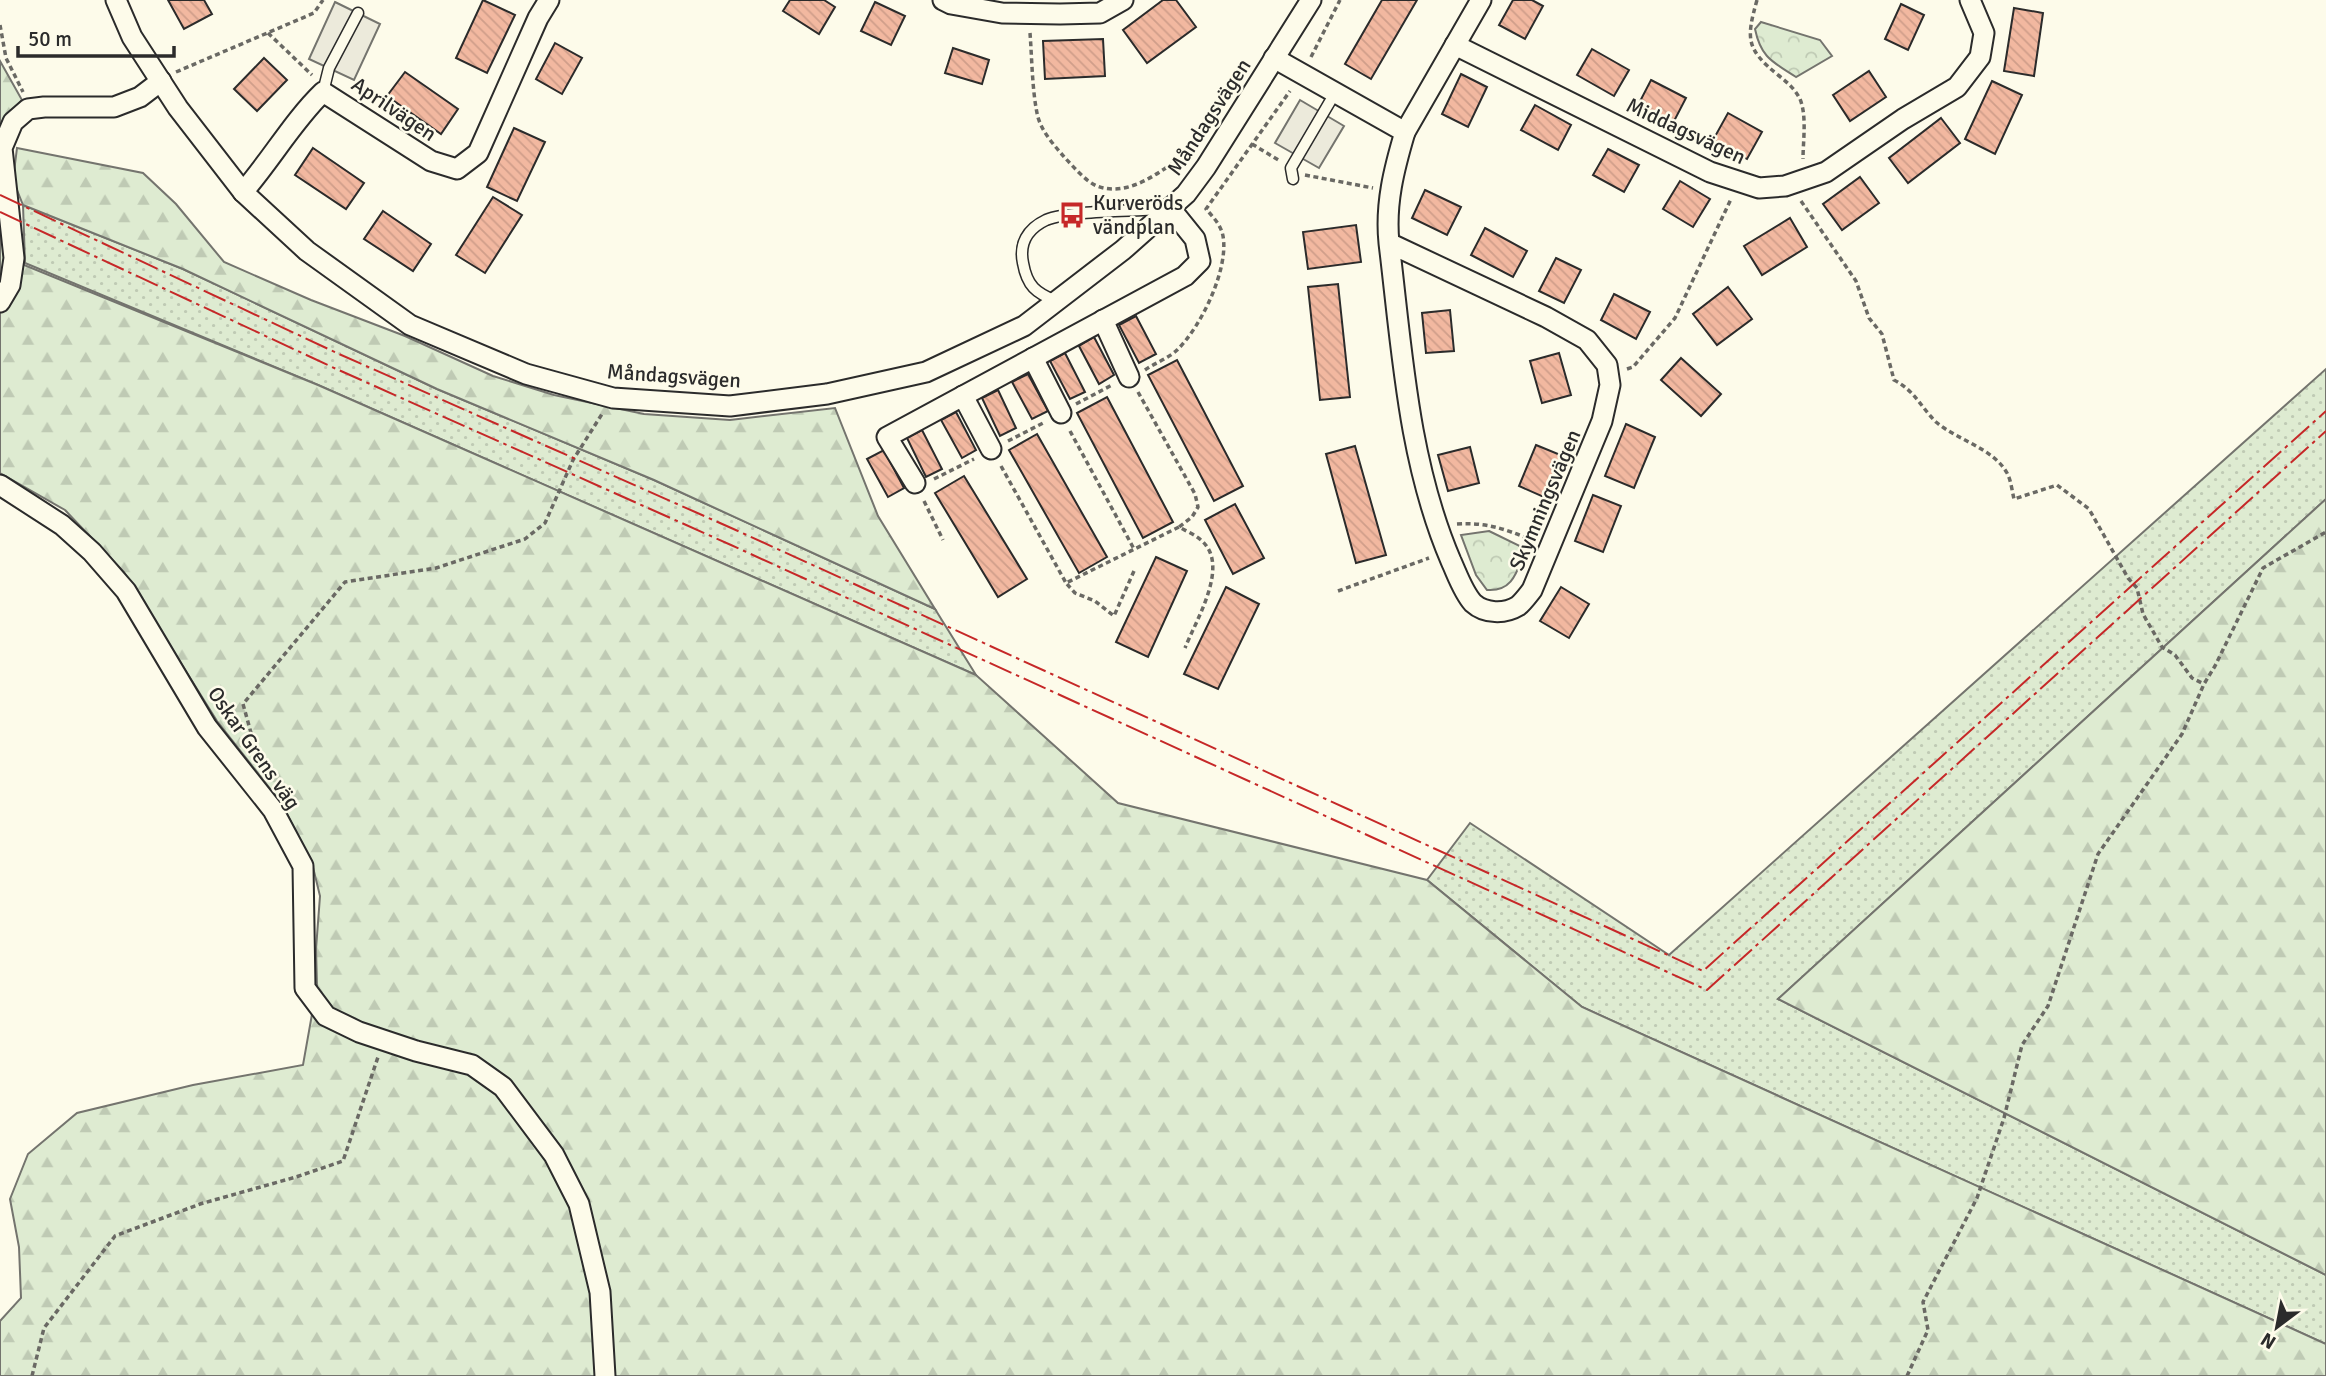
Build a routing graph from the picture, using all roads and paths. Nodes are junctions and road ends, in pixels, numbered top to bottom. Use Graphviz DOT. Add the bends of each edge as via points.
graph roads {
  1 [pos="116,0"];
  2 [pos="323,0"];
  3 [pos="549,0"];
  4 [pos="943,0"];
  5 [pos="1123,0"];
  6 [pos="1311,0"];
  7 [pos="1481,0"];
  8 [pos="1756,0"];
  9 [pos="1970,0"];
  10 [pos="358,13"];
  11 [pos="1029,13"];
  12 [pos="0,25"];
  13 [pos="268,33"];
  14 [pos="1455,45"];
  15 [pos="1274,58"];
  16 [pos="160,81"];
  17 [pos="323,92"];
  18 [pos="1335,93"];
  19 [pos="35,108"];
  20 [pos="1405,132"];
  21 [pos="1252,144"];
  22 [pos="1206,167"];
  23 [pos="1291,168"];
  24 [pos="1293,179"];
  25 [pos="1225,181"];
  26 [pos="1739,181"];
  27 [pos="1797,182"];
  28 [pos="1390,191"];
  29 [pos="243,192"];
  30 [pos="1170,208"];
  31 [pos="1390,243"];
  32 [pos="1056,301"];
  33 [pos="0,302"];
  34 [pos="1103,320"];
  35 [pos="1033,358"];
  36 [pos="1608,375"];
  37 [pos="1129,377"];
  38 [pos="963,396"];
  39 [pos="612,398"];
  40 [pos="1061,414"];
  41 [pos="991,449"];
  42 [pos="915,483"];
  43 [pos="0,485"];
  44 [pos="1178,527"];
  45 [pos="1438,528"];
  46 [pos="2326,532"];
  47 [pos="1549,548"];
  48 [pos="1134,549"];
  49 [pos="1447,552"];
  50 [pos="1134,571"];
  51 [pos="1066,583"];
  52 [pos="1338,591"];
  53 [pos="1185,648"];
  54 [pos="2204,684"];
  55 [pos="262,770"];
  56 [pos="383,1040"];
  57 [pos="32,1376"];
  58 [pos="605,1376"];
  59 [pos="1907,1376"];
  1 -- 16 [label="street, Måndagsvägen" via="132,37"];
  2 -- 13 [label="path" via="314,13"];
  3 -- 17 [label="street, Aprilvägen" via="478,153 457,169 431,161"];
  4 -- 11 [label="street" via="1002,13"];
  5 -- 11 [label="street" via="1100,13"];
  6 -- 15 [label="street, Måndagsvägen"];
  7 -- 14 [label="street"];
  8 -- 27 [label="path" via="1750,24 1757,58 1790,84 1800,99 1803,113"];
  9 -- 27 [label="street, Middagsvägen" via="1984,33 1980,57 1957,87 1826,172"];
  10 -- 17 [label="lane"];
  11 -- 22 [label="path" via="1037,115 1044,132 1084,177 1097,186 1114,189 1153,177 1184,155"];
  12 -- 19 [label="path" via="6,58"];
  13 -- 16 [label="path"];
  13 -- 17 [label="path"];
  14 -- 20 [label="street"];
  14 -- 26 [label="street, Middagsvägen" via="1710,172"];
  15 -- 18 [label="street"];
  15 -- 22 [label="street, Måndagsvägen"];
  16 -- 19 [label="street" via="140,97 114,107"];
  16 -- 29 [label="street, Måndagsvägen"];
  17 -- 29 [label="street, Aprilvägen"];
  18 -- 20 [label="street"];
  18 -- 23 [label="lane"];
  19 -- 33 [label="street" via="28,108 13,122 2,148 14,258 10,285"];
  20 -- 28 [label="street, Skymningsvägen"];
  21 -- 23 [label="path"];
  22 -- 25 [label="path"];
  22 -- 30 [label="street, Måndagsvägen"];
  23 -- 24 [label="lane"];
  23 -- 28 [label="path" via="1305,175"];
  26 -- 27 [label="street, Middagsvägen" via="1759,188"];
  26 -- 36 [label="path" via="1675,318 1633,367"];
  27 -- 54 [label="path" via="1856,281 1869,318 1882,334 1894,380 1915,394 1938,424 1988,454 2007,472 2014,499 2057,485 2089,509 2137,588 2143,614 2162,647"];
  28 -- 31 [label="street, Skymningsvägen"];
  29 -- 39 [label="street, Måndagsvägen" via="307,251 410,326 526,374"];
  30 -- 32 [label="street, Måndagsvägen"];
  30 -- 32 [label="lane" via="1072,215 1047,220 1028,232 1020,250 1025,275 1037,293"];
  30 -- 34 [label="street" via="1195,239 1200,261 1185,276"];
  31 -- 36 [label="street" via="1587,340 1607,365"];
  31 -- 45 [label="street, Skymningsvägen" via="1408,397 1419,461"];
  32 -- 39 [label="street, Måndagsvägen" via="1024,326 926,372 827,394 730,407"];
  34 -- 35 [label="street"];
  34 -- 37 [label="street"];
  35 -- 38 [label="street"];
  35 -- 40 [label="street"];
  36 -- 47 [label="street, Skymningsvägen" via="1602,421"];
  37 -- 44 [label="path" via="1195,494 1198,507"];
  38 -- 41 [label="street"];
  38 -- 42 [label="street" via="887,437"];
  39 -- 55 [label="path" via="573,460 545,523 525,539 436,568 345,582 243,704"];
  40 -- 48 [label="path"];
  41 -- 51 [label="path"];
  43 -- 56 [label="street, Oskar Grens väg" via="62,525 126,591 207,727 273,810 303,866 305,988 326,1016"];
  44 -- 48 [label="path"];
  44 -- 53 [label="path" via="1203,541 1214,563 1214,577"];
  45 -- 47 [label="path" via="1475,523 1502,528"];
  45 -- 49 [label="street, Skymningsvägen"];
  46 -- 54 [label="path" via="2263,568"];
  47 -- 49 [label="street, Skymningsvägen" via="1532,590 1519,605 1504,612 1486,611 1474,603"];
  48 -- 51 [label="path"];
  49 -- 52 [label="path"];
  50 -- 51 [label="path" via="1114,616 1074,593"];
  54 -- 59 [label="path" via="2182,734 2098,854 2048,1006 2022,1045 1977,1198 1923,1302 1928,1330"];
  56 -- 57 [label="path" via="343,1161 200,1204 115,1236 44,1328"];
  56 -- 58 [label="street, Oskar Grens väg" via="472,1065 503,1087 554,1155 579,1204 600,1292"];
}
